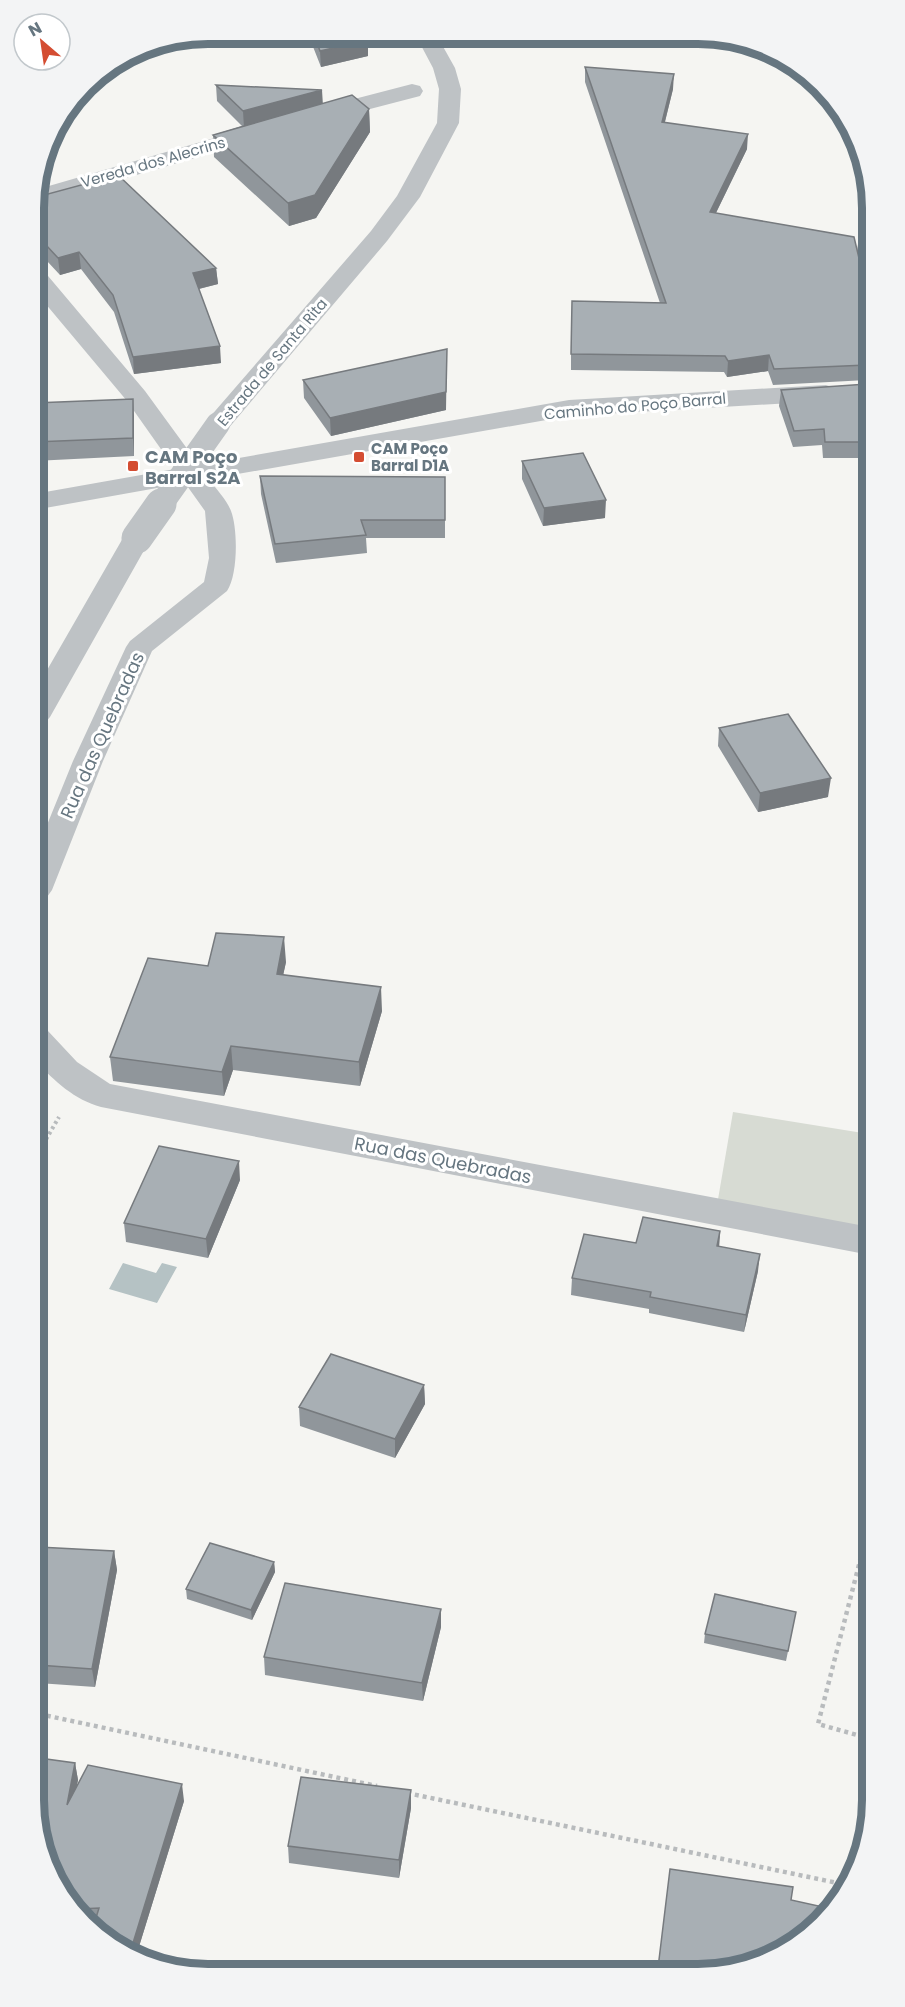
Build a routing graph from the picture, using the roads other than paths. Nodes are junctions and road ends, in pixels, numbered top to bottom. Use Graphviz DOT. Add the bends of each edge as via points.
graph roads {
  1 [pos="430,43"];
  2 [pos="412,91"];
  3 [pos="304,120"];
  4 [pos="281,126"];
  5 [pos="44,194"];
  6 [pos="44,287"];
  7 [pos="846,392"];
  8 [pos="193,476"];
  9 [pos="44,500"];
  10 [pos="44,701"];
  11 [pos="44,871"];
  12 [pos="43,1047"];
  13 [pos="861,1239"];
  1 -- 10 [label="street, Estrada de Santa Rita, bridge" via="450,89 448,123 408,197 218,424 137,538"];
  2 -- 3 [label="street"];
  4 -- 5 [label="street, Vereda dos Alecrins"];
  6 -- 8 [label="street" via="136,396"];
  7 -- 8 [label="street, Caminho do Poço Barral" via="569,408"];
  8 -- 9 [label="street, Caminho do Poço Barral"];
  8 -- 11 [label="street, Rua das Quebradas" via="218,511 223,558 218,585 140,647"];
  12 -- 13 [label="street, Rua das Quebradas" via="65,1071 101,1095"];
}
